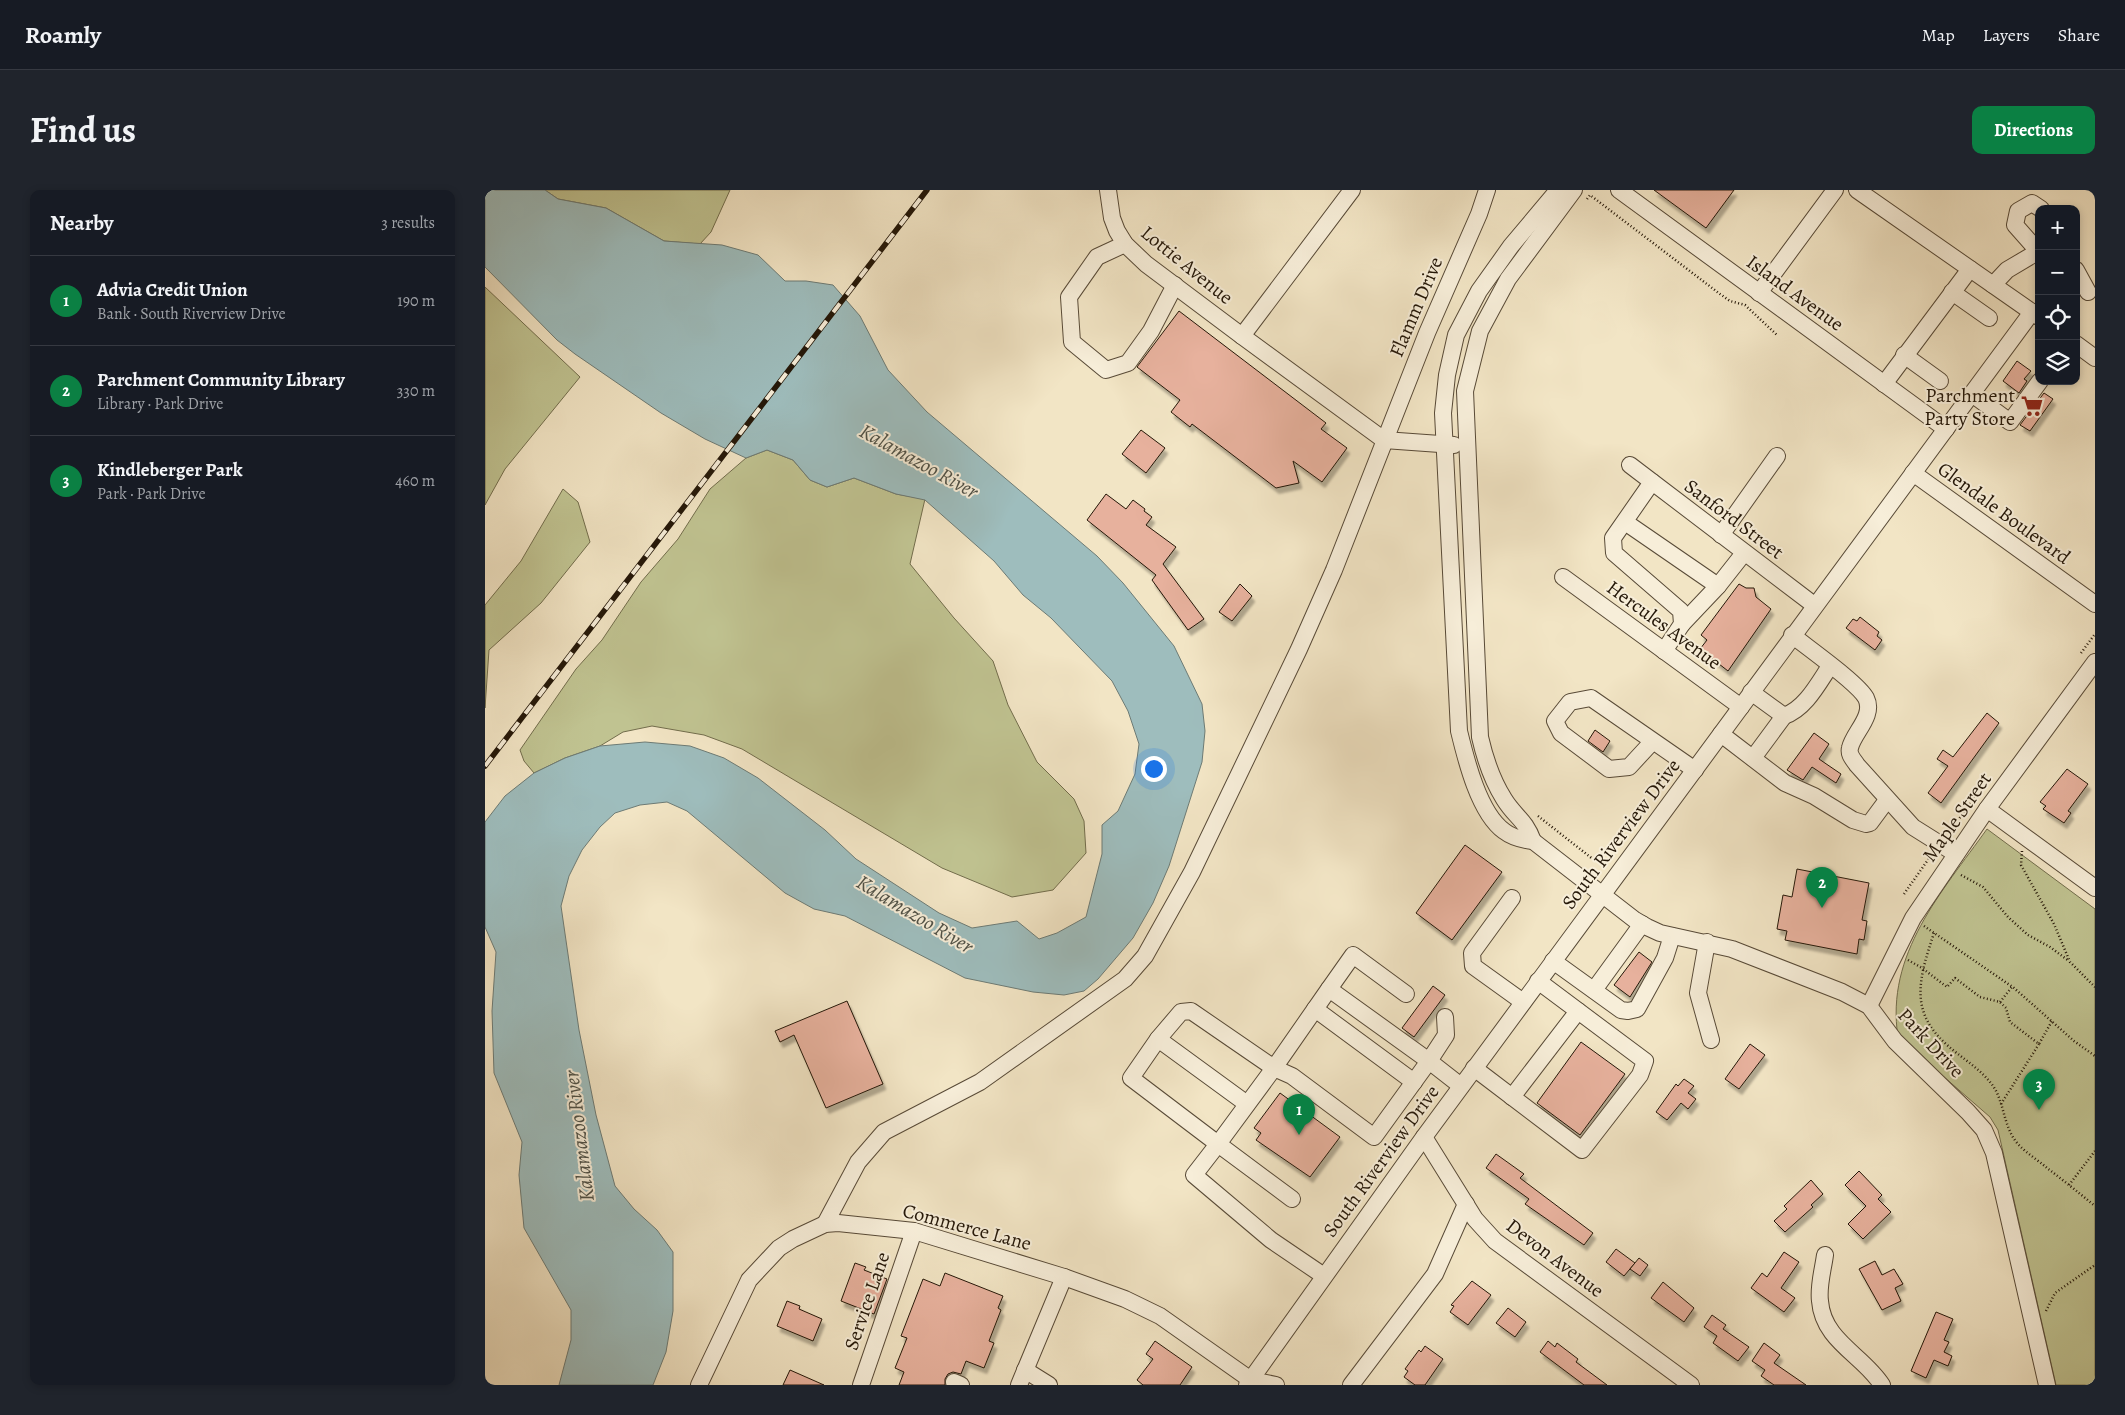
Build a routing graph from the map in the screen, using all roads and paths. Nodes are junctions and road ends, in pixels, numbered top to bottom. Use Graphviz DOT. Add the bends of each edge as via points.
graph roads {
  1 [pos="1108,190"];
  2 [pos="1352,190"];
  3 [pos="1487,190"];
  4 [pos="1558,190"];
  5 [pos="1619,190"];
  6 [pos="1835,190"];
  7 [pos="1857,190"];
  8 [pos="1579,196"];
  9 [pos="2035,205"];
  10 [pos="1125,244"];
  11 [pos="2035,248"];
  12 [pos="2035,253"];
  13 [pos="1970,269"];
  14 [pos="2080,279"];
  15 [pos="1175,285"];
  16 [pos="1993,285"];
  17 [pos="1952,292"];
  18 [pos="1759,293"];
  19 [pos="2086,293"];
  20 [pos="2035,312"];
  21 [pos="2035,314"];
  22 [pos="1989,318"];
  23 [pos="1242,336"];
  24 [pos="1778,336"];
  25 [pos="2080,347"];
  26 [pos="1904,355"];
  27 [pos="2095,358"];
  28 [pos="1939,380"];
  29 [pos="1884,384"];
  30 [pos="2037,385"];
  31 [pos="1972,394"];
  32 [pos="1945,429"];
  33 [pos="1384,440"];
  34 [pos="1445,444"];
  35 [pos="1467,446"];
  36 [pos="1777,456"];
  37 [pos="1630,465"];
  38 [pos="1913,473"];
  39 [pos="1651,482"];
  40 [pos="1625,522"];
  41 [pos="1721,535"];
  42 [pos="1744,553"];
  43 [pos="1563,577"];
  44 [pos="1719,586"];
  45 [pos="2095,604"];
  46 [pos="1814,605"];
  47 [pos="1682,624"];
  48 [pos="2095,634"];
  49 [pos="1792,636"];
  50 [pos="1664,651"];
  51 [pos="2077,658"];
  52 [pos="2095,662"];
  53 [pos="1830,666"];
  54 [pos="1751,692"];
  55 [pos="1741,707"];
  56 [pos="1784,716"];
  57 [pos="1721,734"];
  58 [pos="1653,741"];
  59 [pos="1753,758"];
  60 [pos="1695,770"];
  61 [pos="1985,785"];
  62 [pos="1887,800"];
  63 [pos="1987,808"];
  64 [pos="1535,813"];
  65 [pos="2023,835"];
  66 [pos="1533,842"];
  67 [pos="1940,844"];
  68 [pos="1956,854"];
  69 [pos="1594,860"];
  70 [pos="1961,875"];
  71 [pos="2095,888"];
  72 [pos="1603,894"];
  73 [pos="1904,894"];
  74 [pos="1512,898"];
  75 [pos="1913,918"];
  76 [pos="1642,924"];
  77 [pos="1934,933"];
  78 [pos="1672,936"];
  79 [pos="1707,942"];
  80 [pos="1553,961"];
  81 [pos="2070,962"];
  82 [pos="1922,968"];
  83 [pos="1538,981"];
  84 [pos="2012,987"];
  85 [pos="2095,987"];
  86 [pos="1329,989"];
  87 [pos="1594,990"];
  88 [pos="1406,994"];
  89 [pos="1523,1002"];
  90 [pos="2000,1002"];
  91 [pos="1869,1006"];
  92 [pos="1315,1009"];
  93 [pos="1577,1011"];
  94 [pos="1445,1017"];
  95 [pos="2052,1021"];
  96 [pos="1158,1039"];
  97 [pos="1711,1040"];
  98 [pos="2039,1044"];
  99 [pos="2095,1056"];
  100 [pos="1429,1061"];
  101 [pos="1274,1068"];
  102 [pos="1474,1068"];
  103 [pos="1414,1082"];
  104 [pos="1461,1086"];
  105 [pos="1515,1099"];
  106 [pos="1247,1104"];
  107 [pos="2001,1104"];
  108 [pos="1424,1137"];
  109 [pos="1218,1144"];
  110 [pos="2095,1151"];
  111 [pos="2069,1185"];
  112 [pos="1292,1199"];
  113 [pos="1465,1204"];
  114 [pos="2095,1206"];
  115 [pos="825,1224"];
  116 [pos="914,1231"];
  117 [pos="1825,1255"];
  118 [pos="2095,1265"];
  119 [pos="1064,1276"];
  120 [pos="1325,1276"];
  121 [pos="2046,1318"];
  122 [pos="1025,1370"];
  123 [pos="1249,1383"];
  124 [pos="699,1385"];
  125 [pos="861,1385"];
  126 [pos="1019,1385"];
  127 [pos="1049,1385"];
  128 [pos="1276,1385"];
  129 [pos="1351,1385"];
  130 [pos="1691,1385"];
  131 [pos="1882,1385"];
  132 [pos="2047,1385"];
  1 -- 10 [label="street, Lottie Avenue" via="1112,218"];
  2 -- 23 [label="street"];
  3 -- 33 [label="street, Flamm Drive"];
  4 -- 34 [label="street" via="1511,246 1479,291 1456,335 1443,413"];
  5 -- 18 [label="street, Island Avenue"];
  6 -- 18 [label="street"];
  7 -- 13 [label="street"];
  8 -- 24 [label="path" via="1590,195 1719,294 1745,306"];
  8 -- 35 [label="street" via="1509,279 1480,331 1465,391"];
  9 -- 11 [label="street" via="2032,203 2018,212 2015,225"];
  10 -- 15 [label="street, Lottie Avenue"];
  10 -- 15 [label="street" via="1097,257 1069,297 1072,342 1106,370 1128,363 1151,331"];
  12 -- 16 [label="street" via="2007,270"];
  13 -- 16 [label="street"];
  13 -- 17 [label="street"];
  14 -- 19 [label="street"];
  15 -- 23 [label="street, Lottie Avenue"];
  16 -- 20 [label="street"];
  17 -- 22 [label="street"];
  17 -- 26 [label="street"];
  18 -- 29 [label="street, Island Avenue"];
  21 -- 31 [label="street, South Riverview Drive"];
  23 -- 33 [label="street, Lottie Avenue"];
  25 -- 27 [label="street"];
  26 -- 28 [label="street"];
  26 -- 29 [label="street"];
  29 -- 32 [label="street, Island Avenue"];
  30 -- 31 [label="street" via="2010,422"];
  31 -- 32 [label="street, South Riverview Drive"];
  32 -- 38 [label="street, South Riverview Drive"];
  33 -- 34 [label="street"];
  33 -- 115 [label="street, Flamm Drive" via="1334,570 1299,649 1192,872 1145,956 1125,979 980,1082 884,1132 858,1162"];
  34 -- 35 [label="street"];
  34 -- 66 [label="street" via="1459,731 1468,772 1492,818 1503,831 1517,839"];
  35 -- 66 [label="street" via="1480,737 1493,779 1505,801 1528,827"];
  36 -- 41 [label="street"];
  37 -- 39 [label="street, Sanford Street"];
  38 -- 45 [label="street, Glendale Boulevard"];
  38 -- 46 [label="street, South Riverview Drive"];
  39 -- 40 [label="street"];
  39 -- 41 [label="street, Sanford Street"];
  40 -- 44 [label="street"];
  40 -- 47 [label="street" via="1613,538 1614,553 1681,611"];
  41 -- 42 [label="street, Sanford Street"];
  42 -- 44 [label="street"];
  42 -- 46 [label="street, Sanford Street"];
  43 -- 50 [label="street, Hercules Avenue"];
  44 -- 47 [label="street"];
  46 -- 49 [label="street, South Riverview Drive"];
  47 -- 50 [label="street"];
  48 -- 51 [label="path"];
  49 -- 53 [label="street"];
  49 -- 54 [label="street, South Riverview Drive"];
  50 -- 55 [label="street, Hercules Avenue"];
  52 -- 63 [label="street, Maple Street"];
  53 -- 56 [label="street" via="1808,698 1791,714"];
  53 -- 62 [label="street" via="1866,698 1868,706 1849,749 1850,756"];
  54 -- 55 [label="street, South Riverview Drive"];
  54 -- 56 [label="street"];
  55 -- 57 [label="street, South Riverview Drive"];
  56 -- 59 [label="street"];
  57 -- 59 [label="street"];
  57 -- 60 [label="street, South Riverview Drive"];
  58 -- 58 [label="street" via="1591,698 1570,702 1555,720 1561,733 1609,769 1629,767"];
  58 -- 60 [label="street"];
  59 -- 62 [label="street" via="1785,783 1815,796 1853,820 1870,823"];
  60 -- 72 [label="street, South Riverview Drive"];
  61 -- 67 [label="path"];
  62 -- 67 [label="street" via="1913,826"];
  63 -- 65 [label="street"];
  63 -- 68 [label="street, Maple Street"];
  64 -- 69 [label="path"];
  65 -- 71 [label="street"];
  65 -- 81 [label="path" via="2021,865 2054,924"];
  66 -- 72 [label="street, Park Drive"];
  67 -- 68 [label="street"];
  67 -- 73 [label="path"];
  68 -- 75 [label="street, Maple Street"];
  70 -- 81 [label="path" via="1983,887 2008,917"];
  72 -- 76 [label="street, Park Drive"];
  72 -- 80 [label="street, South Riverview Drive"];
  74 -- 89 [label="street" via="1472,953 1471,960 1473,966"];
  75 -- 77 [label="path"];
  75 -- 91 [label="street, Maple Street"];
  76 -- 78 [label="street, Park Drive"];
  76 -- 87 [label="street"];
  77 -- 82 [label="path"];
  77 -- 84 [label="path"];
  78 -- 79 [label="street, Park Drive"];
  78 -- 87 [label="street" via="1665,958 1637,1009 1621,1010"];
  79 -- 91 [label="street, Park Drive" via="1842,992"];
  79 -- 97 [label="street" via="1698,993"];
  80 -- 83 [label="street, South Riverview Drive"];
  80 -- 87 [label="street"];
  81 -- 85 [label="path"];
  82 -- 90 [label="path" via="1947,986 1955,978 1980,997"];
  82 -- 107 [label="path" via="1919,991 1926,1021 1945,1043 1990,1082"];
  83 -- 89 [label="street, South Riverview Drive"];
  83 -- 93 [label="street"];
  84 -- 90 [label="path"];
  84 -- 95 [label="path"];
  86 -- 88 [label="street" via="1353,955"];
  86 -- 92 [label="street"];
  86 -- 100 [label="street"];
  89 -- 102 [label="street, South Riverview Drive"];
  90 -- 98 [label="path" via="2006,1008 2010,1022"];
  91 -- 132 [label="street, Park Drive" via="1895,1042 1984,1130 1994,1153"];
  92 -- 101 [label="street"];
  92 -- 103 [label="street"];
  93 -- 105 [label="street"];
  93 -- 105 [label="street" via="1645,1061 1640,1075 1581,1150"];
  94 -- 100 [label="street" via="1446,1035"];
  95 -- 98 [label="path"];
  95 -- 99 [label="path"];
  96 -- 101 [label="street" via="1181,1012 1191,1011"];
  96 -- 106 [label="street"];
  96 -- 109 [label="street" via="1131,1078"];
  98 -- 107 [label="path"];
  100 -- 103 [label="street"];
  100 -- 104 [label="street"];
  101 -- 103 [label="street" via="1292,1076 1374,1137"];
  101 -- 106 [label="street"];
  102 -- 104 [label="street, South Riverview Drive"];
  102 -- 105 [label="street"];
  104 -- 108 [label="street, South Riverview Drive"];
  106 -- 109 [label="street"];
  107 -- 111 [label="path" via="2007,1126 2017,1144"];
  108 -- 113 [label="street, Devon Avenue"];
  108 -- 120 [label="street, South Riverview Drive"];
  109 -- 112 [label="street"];
  109 -- 120 [label="street" via="1194,1175 1271,1240"];
  110 -- 111 [label="path"];
  111 -- 114 [label="path"];
  113 -- 129 [label="street" via="1435,1274"];
  113 -- 130 [label="street, Devon Avenue" via="1495,1241"];
  115 -- 116 [label="street, Commerce Lane"];
  115 -- 124 [label="street, Commerce Lane" via="779,1248 749,1280"];
  116 -- 119 [label="street, Commerce Lane"];
  116 -- 125 [label="street, Service Lane"];
  117 -- 131 [label="street" via="1819,1300 1823,1319 1831,1334 1871,1370"];
  118 -- 121 [label="path" via="2055,1293"];
  119 -- 122 [label="street"];
  119 -- 123 [label="street, Commerce Lane" via="1160,1316"];
  120 -- 123 [label="street, South Riverview Drive"];
  122 -- 126 [label="street"];
  122 -- 127 [label="street"];
  123 -- 128 [label="street"];
}
